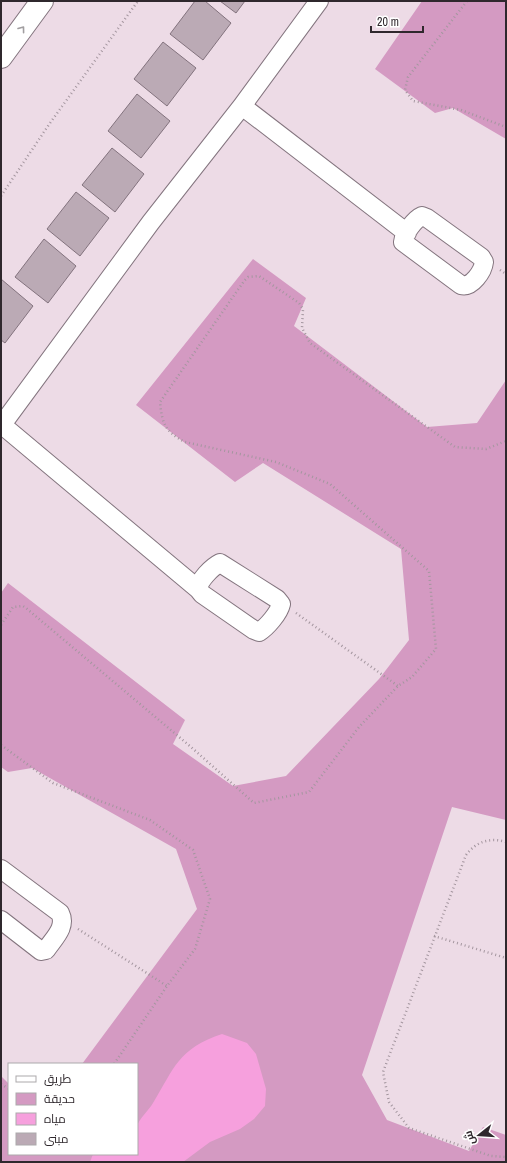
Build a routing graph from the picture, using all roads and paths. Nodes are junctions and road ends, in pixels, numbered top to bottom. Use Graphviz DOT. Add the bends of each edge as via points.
graph roads {
  1 [pos="42,1"];
  2 [pos="138,1"];
  3 [pos="319,1"];
  4 [pos="467,1"];
  5 [pos="1,57"];
  6 [pos="242,106"];
  7 [pos="506,127"];
  8 [pos="1,196"];
  9 [pos="407,233"];
  10 [pos="244,281"];
  11 [pos="2,426"];
  12 [pos="506,441"];
  13 [pos="198,589"];
  14 [pos="277,599"];
  15 [pos="398,686"];
  16 [pos="1,745"];
  17 [pos="506,842"];
  18 [pos="1,869"];
  19 [pos="63,919"];
  20 [pos="1,920"];
  21 [pos="434,936"];
  22 [pos="506,958"];
  23 [pos="167,986"];
  24 [pos="115,1063"];
  25 [pos="506,1157"];
  5 -- 1 [label="main road, one-way"];
  2 -- 8 [label="path"];
  3 -- 6 [label="street"];
  4 -- 7 [label="path" via="408,77 405,90 413,101 461,110"];
  6 -- 9 [label="street"];
  6 -- 11 [label="street" via="151,222"];
  10 -- 12 [label="path" via="248,277 259,276 299,303 303,309 302,328 310,343 455,447 486,449"];
  11 -- 13 [label="street"];
  13 -- 14 [label="street" via="199,584 220,563"];
  13 -- 14 [label="street" via="259,632 280,609 281,604"];
  14 -- 15 [label="path"];
  16 -- 23 [label="path" via="53,783 150,820 193,850 210,899 195,949"];
  17 -- 21 [label="path" via="484,841 471,848"];
  18 -- 19 [label="street" via="60,913"];
  19 -- 20 [label="street" via="63,925 46,950 41,951"];
  19 -- 23 [label="path"];
  21 -- 22 [label="path"];
  21 -- 25 [label="path" via="383,1072 389,1102 409,1128 491,1156"];
  23 -- 24 [label="path"];
}
